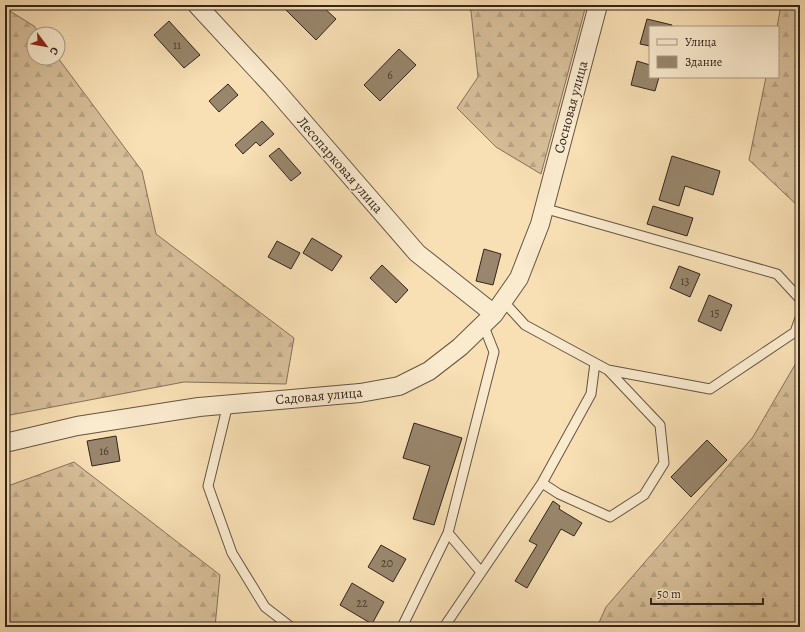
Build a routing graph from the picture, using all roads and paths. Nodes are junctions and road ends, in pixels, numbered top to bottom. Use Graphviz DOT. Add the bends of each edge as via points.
graph roads {
  1 [pos="197,5"];
  2 [pos="598,5"];
  3 [pos="544,208"];
  4 [pos="800,299"];
  5 [pos="493,313"];
  6 [pos="800,318"];
  7 [pos="595,363"];
  8 [pos="608,370"];
  9 [pos="228,404"];
  10 [pos="5,443"];
  11 [pos="542,483"];
  12 [pos="448,533"];
  13 [pos="481,572"];
  14 [pos="290,627"];
  15 [pos="402,627"];
  16 [pos="444,627"];
  1 -- 5 [label="street, Лесопарковая улица" via="273,87 417,253"];
  2 -- 3 [label="street, Сосновая улица"];
  3 -- 4 [label="lane" via="777,274"];
  3 -- 5 [label="street, Садовая улица" via="519,278"];
  5 -- 7 [label="lane" via="526,325"];
  5 -- 9 [label="street, Садовая улица" via="460,347 429,371 399,386 360,393"];
  5 -- 12 [label="lane" via="494,352"];
  6 -- 8 [label="lane" via="795,332 710,389"];
  7 -- 8 [label="lane"];
  7 -- 11 [label="lane" via="591,394"];
  8 -- 11 [label="lane" via="660,425 664,464 644,495 610,517 559,494"];
  9 -- 10 [label="street, Садовая улица" via="77,426"];
  9 -- 14 [label="lane" via="208,486 232,554 265,607"];
  11 -- 13 [label="lane"];
  12 -- 13 [label="lane"];
  12 -- 15 [label="lane"];
  13 -- 16 [label="lane"];
}
